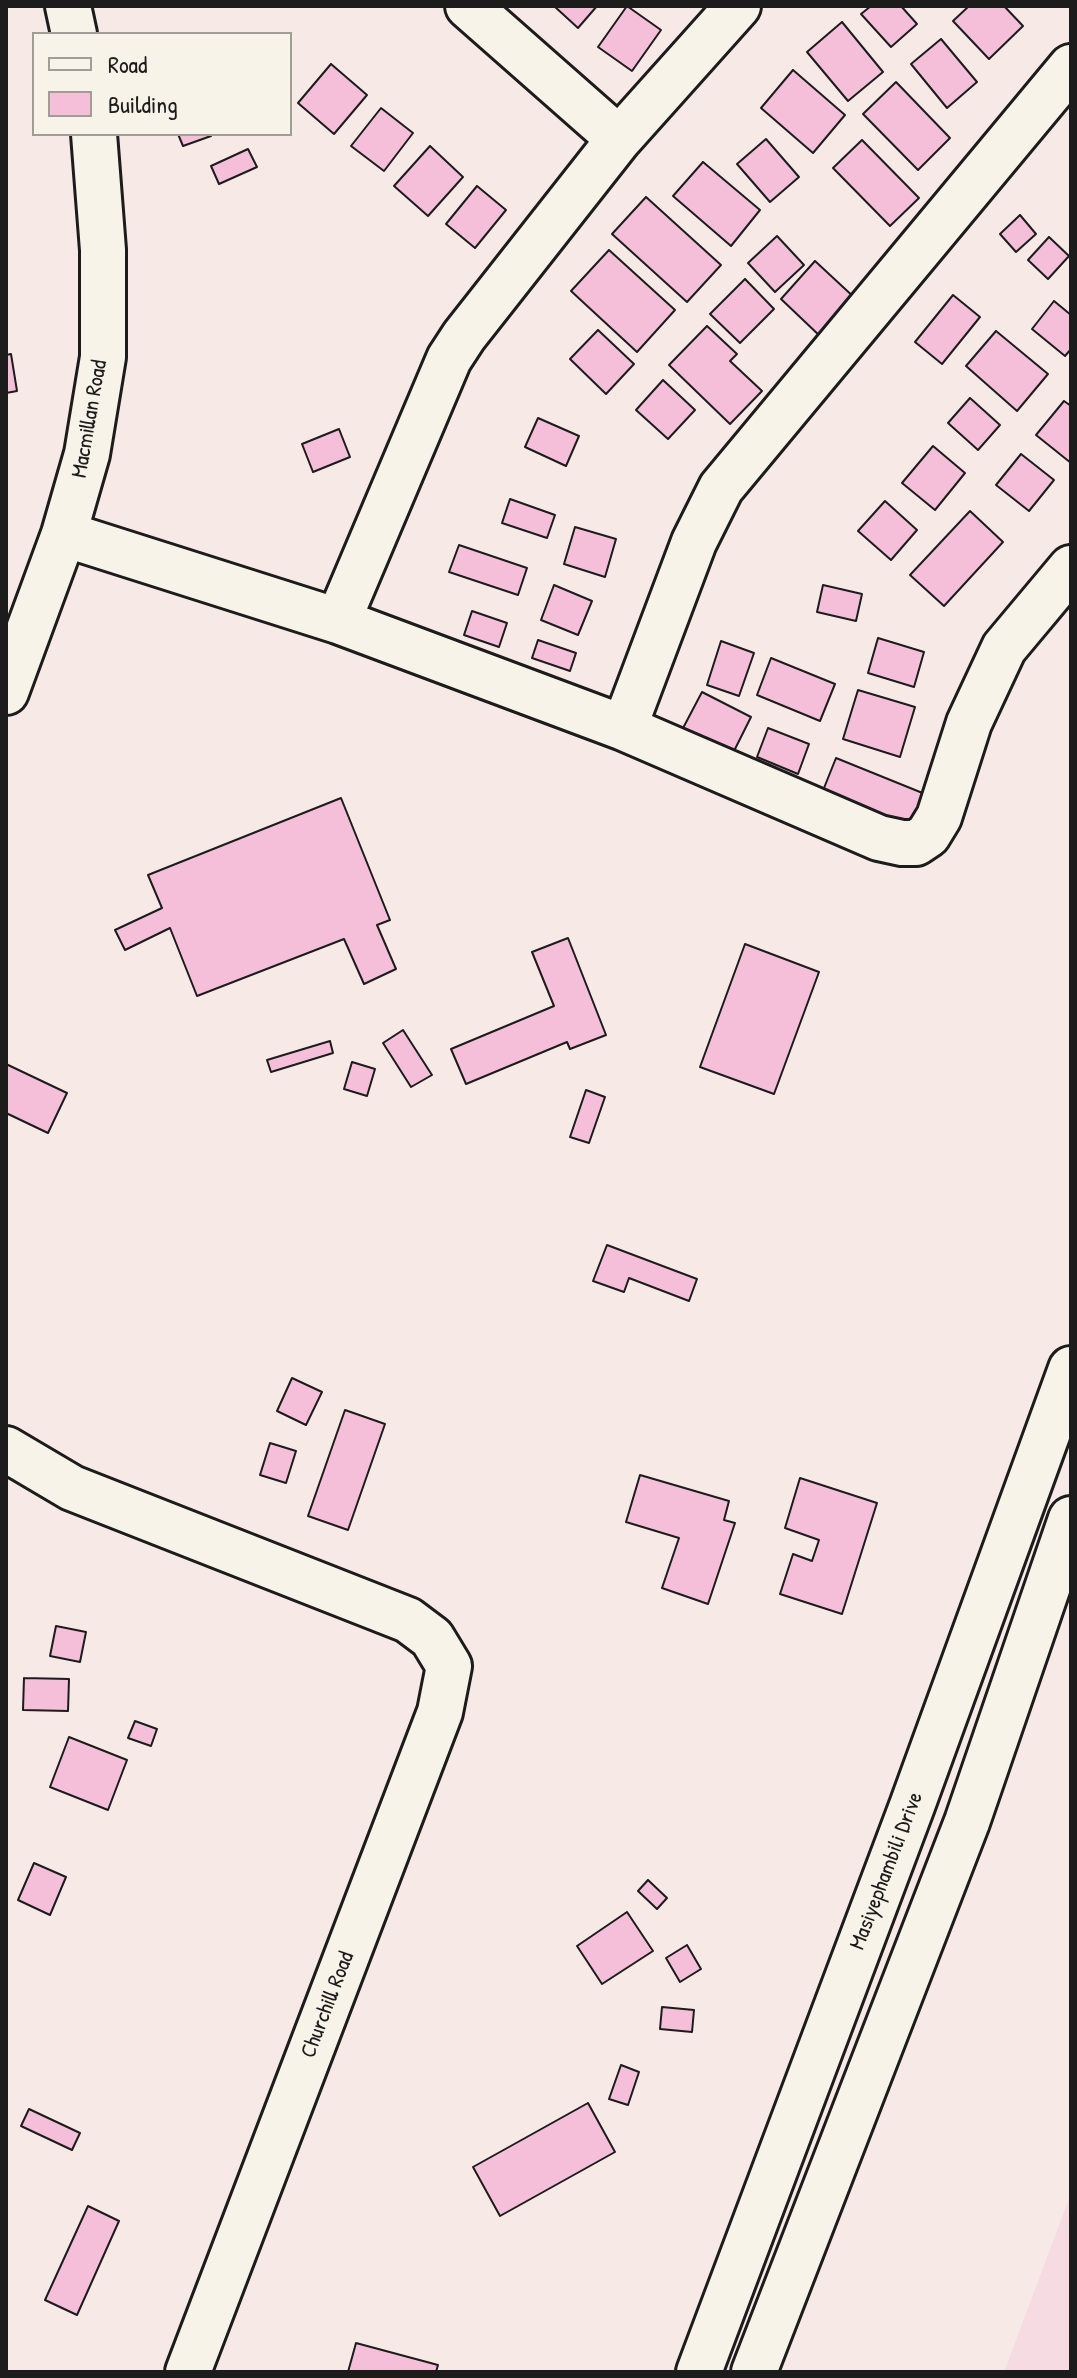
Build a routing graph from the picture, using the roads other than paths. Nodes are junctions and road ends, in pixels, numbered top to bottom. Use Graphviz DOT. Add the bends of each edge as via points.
graph roads {
  1 [pos="68,6"];
  2 [pos="468,6"];
  3 [pos="738,6"];
  4 [pos="74,32"];
  5 [pos="1071,67"];
  6 [pos="94,136"];
  7 [pos="619,139"];
  8 [pos="64,534"];
  9 [pos="1071,568"];
  10 [pos="338,621"];
  11 [pos="6,692"];
  12 [pos="624,728"];
  13 [pos="1071,1369"];
  14 [pos="6,1449"];
  15 [pos="1071,1519"];
  16 [pos="188,2372"];
  17 [pos="699,2372"];
  18 [pos="754,2372"];
  1 -- 4 [label="street"];
  2 -- 7 [label="street"];
  3 -- 7 [label="street"];
  5 -- 12 [label="street" via="721,488 694,542"];
  6 -- 8 [label="street, Macmillan Road" via="103,250 103,357 87,454"];
  7 -- 10 [label="street" via="449,359"];
  8 -- 10 [label="street"];
  8 -- 11 [label="street, Macmillan Road"];
  9 -- 12 [label="street" via="1004,648 969,723 939,817 916,843 879,838"];
  10 -- 12 [label="street"];
  13 -- 17 [label="street, Masiyephambili Drive"];
  14 -- 16 [label="street, Churchill Road" via="72,1488 408,1620 432,1638 449,1666 440,1712"];
  15 -- 18 [label="street" via="967,1822"];
}
